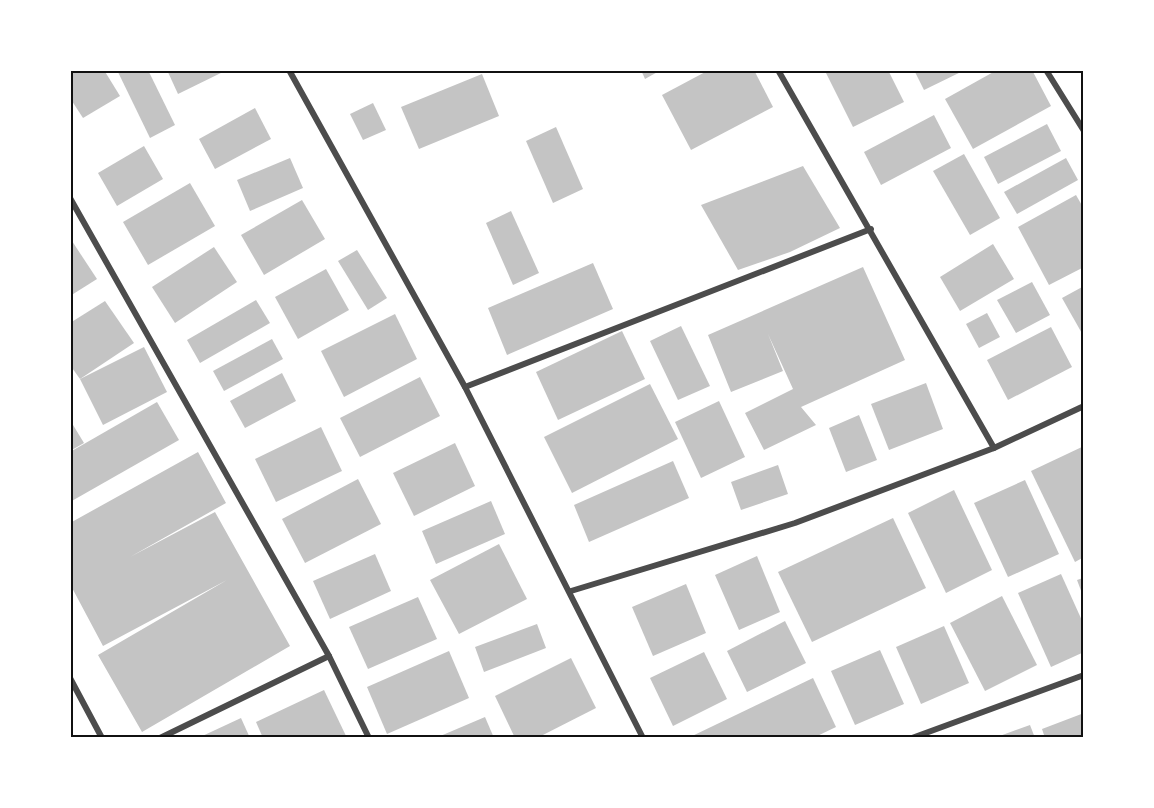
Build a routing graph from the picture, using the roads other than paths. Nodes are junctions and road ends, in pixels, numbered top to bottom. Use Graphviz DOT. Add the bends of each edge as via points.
graph roads {
  1 [pos="289,70"];
  2 [pos="778,70"];
  3 [pos="1047,70"];
  4 [pos="1083,131"];
  5 [pos="70,198"];
  6 [pos="871,229"];
  7 [pos="465,387"];
  8 [pos="1083,406"];
  9 [pos="994,448"];
  10 [pos="571,591"];
  11 [pos="328,656"];
  12 [pos="1083,675"];
  13 [pos="70,678"];
  14 [pos="102,738"];
  15 [pos="160,738"];
  16 [pos="369,738"];
  17 [pos="643,738"];
  18 [pos="912,738"];
  1 -- 7 [label="street"];
  2 -- 6 [label="street"];
  3 -- 4 [label="street"];
  5 -- 11 [label="street"];
  6 -- 7 [label="street"];
  6 -- 9 [label="street"];
  7 -- 10 [label="street"];
  8 -- 9 [label="street"];
  9 -- 10 [label="street" via="795,523"];
  10 -- 17 [label="street"];
  11 -- 15 [label="street"];
  11 -- 16 [label="street"];
  12 -- 18 [label="street"];
  13 -- 14 [label="street"];
}
